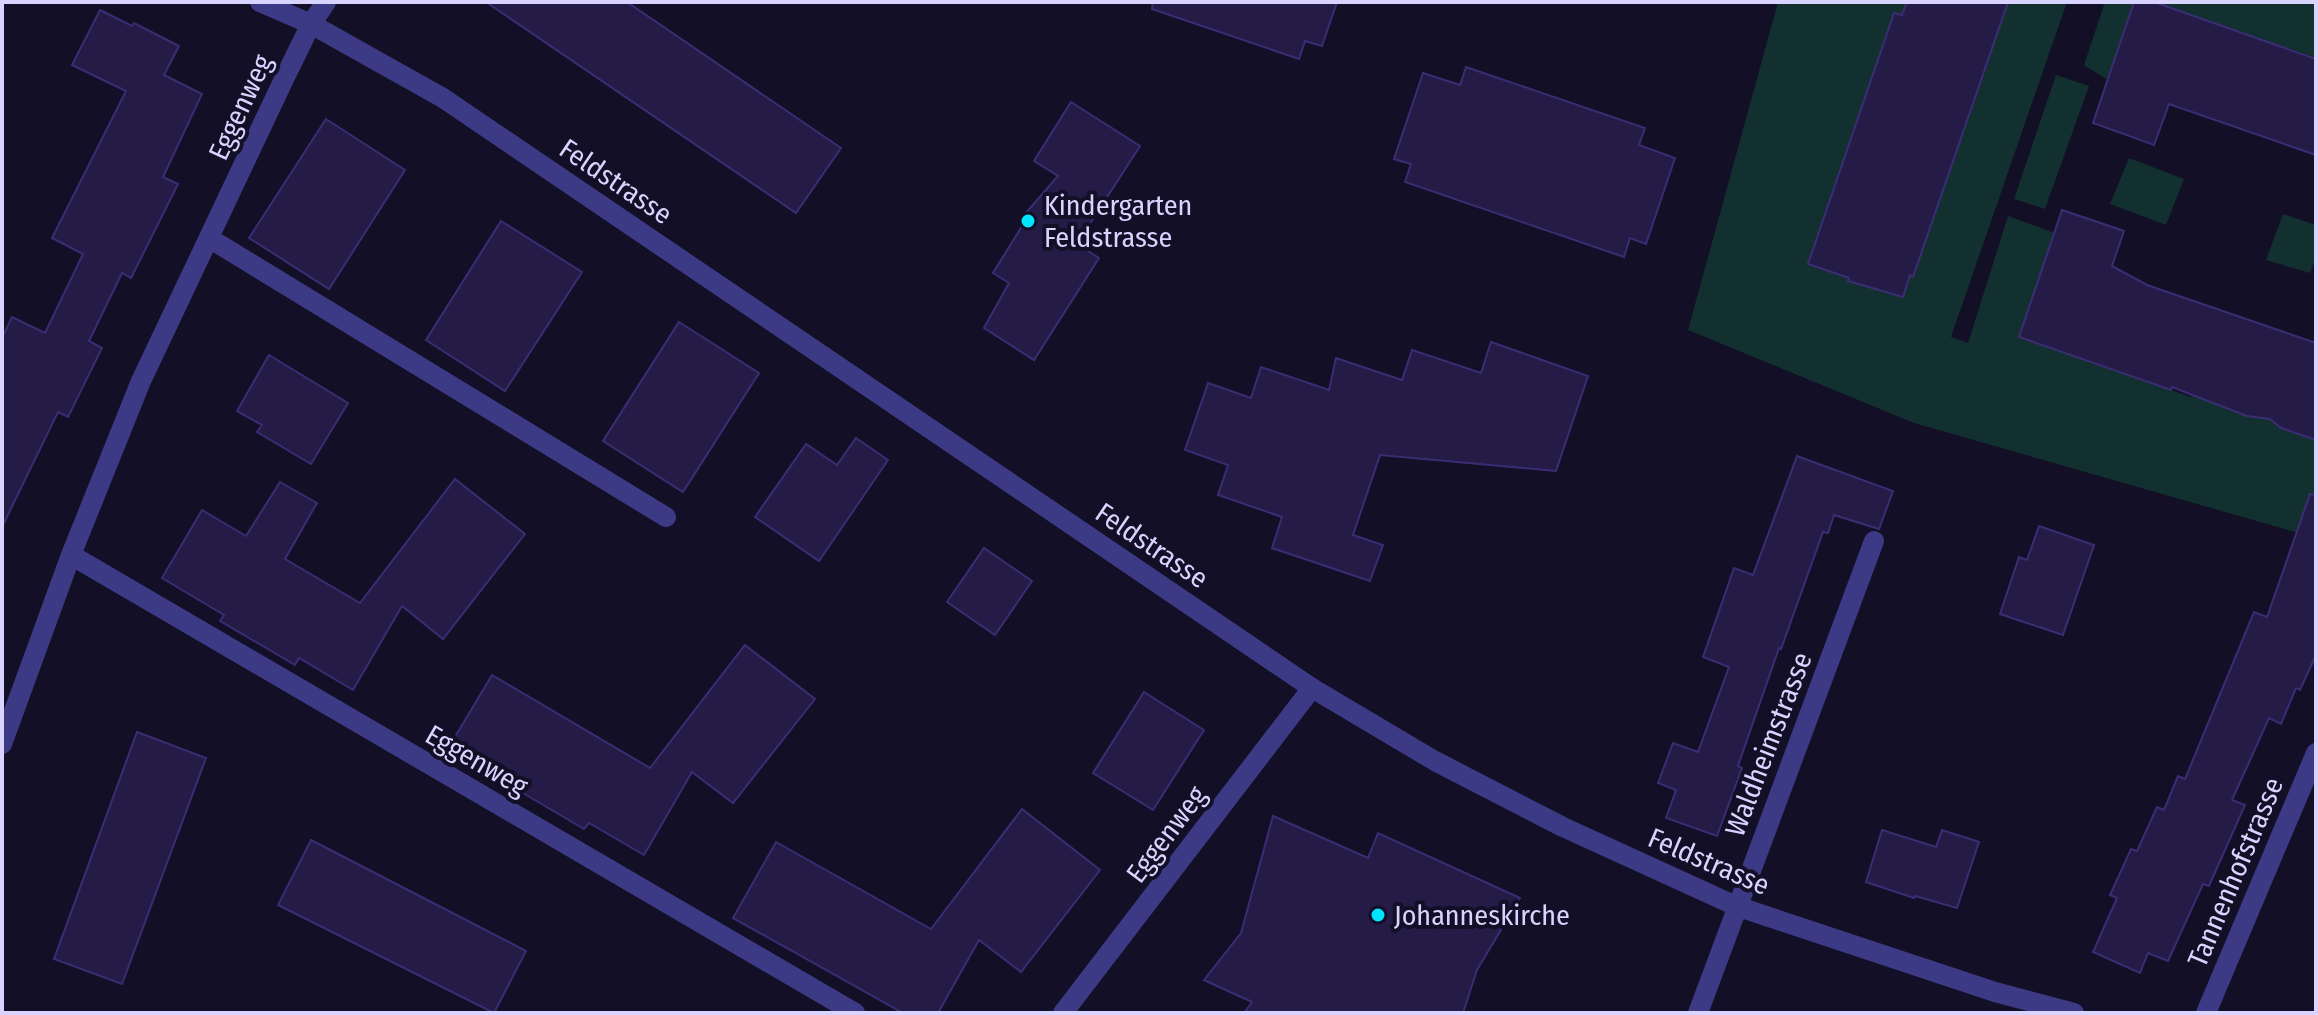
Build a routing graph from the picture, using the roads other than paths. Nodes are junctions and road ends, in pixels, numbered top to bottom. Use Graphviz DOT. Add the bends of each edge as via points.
graph roads {
  1 [pos="260,2"];
  2 [pos="326,2"];
  3 [pos="311,24"];
  4 [pos="209,238"];
  5 [pos="666,517"];
  6 [pos="1874,541"];
  7 [pos="71,555"];
  8 [pos="1312,688"];
  9 [pos="2,744"];
  10 [pos="2316,753"];
  11 [pos="1736,906"];
  12 [pos="855,1013"];
  13 [pos="1063,1013"];
  14 [pos="1698,1013"];
  15 [pos="2074,1013"];
  16 [pos="2206,1013"];
  1 -- 3 [label="street, Feldstrasse"];
  2 -- 3 [label="street, Eggenweg"];
  3 -- 4 [label="street, Eggenweg"];
  3 -- 8 [label="street, Feldstrasse" via="443,98"];
  4 -- 5 [label="street"];
  4 -- 7 [label="street, Eggenweg" via="141,381"];
  6 -- 11 [label="street, Waldheimstrasse"];
  7 -- 9 [label="street, Eggenweg"];
  7 -- 12 [label="street, Eggenweg"];
  8 -- 11 [label="street, Feldstrasse" via="1550,821"];
  8 -- 13 [label="street, Eggenweg"];
  10 -- 16 [label="street, Tannenhofstrasse"];
  11 -- 14 [label="street, Waldheimstrasse"];
  11 -- 15 [label="street, Feldstrasse"];
}
